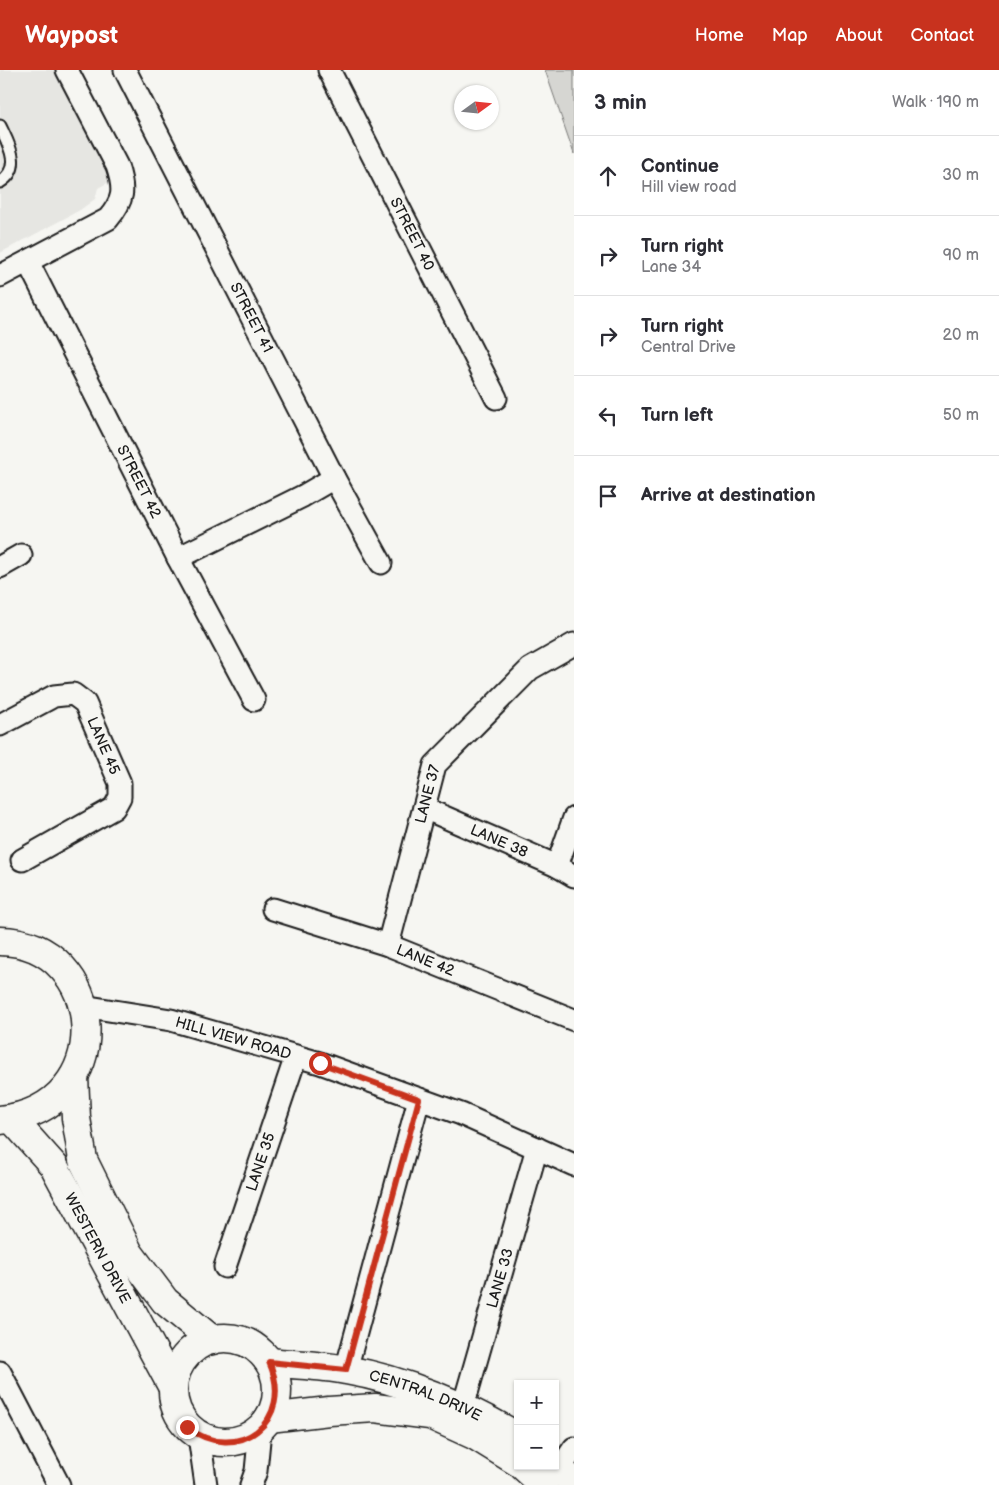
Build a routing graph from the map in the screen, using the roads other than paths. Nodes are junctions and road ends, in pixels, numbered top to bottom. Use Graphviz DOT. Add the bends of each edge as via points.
graph roads {
  1 [pos="67,70"];
  2 [pos="125,70"];
  3 [pos="329,70"];
  4 [pos="0,126"];
  5 [pos="0,182"];
  6 [pos="28,262"];
  7 [pos="0,276"];
  8 [pos="496,398"];
  9 [pos="334,478"];
  10 [pos="21,555"];
  11 [pos="178,558"];
  12 [pos="381,563"];
  13 [pos="0,567"];
  14 [pos="574,644"];
  15 [pos="254,700"];
  16 [pos="0,725"];
  17 [pos="424,808"];
  18 [pos="574,818"];
  19 [pos="22,860"];
  20 [pos="566,871"];
  21 [pos="274,909"];
  22 [pos="0,942"];
  23 [pos="388,945"];
  24 [pos="83,1006"];
  25 [pos="574,1020"];
  26 [pos="296,1056"];
  27 [pos="74,1077"];
  28 [pos="419,1099"];
  29 [pos="6,1120"];
  30 [pos="537,1148"];
  31 [pos="574,1165"];
  32 [pos="225,1267"];
  33 [pos="212,1340"];
  34 [pos="269,1362"];
  35 [pos="346,1370"];
  36 [pos="0,1372"];
  37 [pos="172,1386"];
  38 [pos="463,1408"];
  39 [pos="264,1424"];
  40 [pos="514,1435"];
  41 [pos="198,1436"];
  42 [pos="514,1460"];
  43 [pos="59,1485"];
  44 [pos="206,1485"];
  45 [pos="251,1485"];
  1 -- 6 [label="street" via="117,166 122,194 119,206 108,219"];
  2 -- 9 [label="street, STREET 41"];
  3 -- 8 [label="street, STREET 40"];
  4 -- 5 [label="lane" via="13,158 12,170"];
  6 -- 7 [label="street"];
  6 -- 11 [label="street, STREET 42"];
  9 -- 11 [label="street"];
  9 -- 12 [label="street, STREET 41"];
  10 -- 13 [label="street"];
  11 -- 15 [label="street, STREET 42"];
  14 -- 17 [label="street, LANE 37" via="530,669 435,765"];
  16 -- 19 [label="street, LANE 45" via="54,696 73,694 85,703 120,783 120,797 114,808"];
  17 -- 20 [label="street, LANE 38"];
  17 -- 23 [label="street, LANE 37"];
  18 -- 20 [label="street"];
  21 -- 23 [label="street, LANE 42"];
  22 -- 24 [label="street" via="20,944 48,957 70,978"];
  23 -- 25 [label="street, LANE 42"];
  24 -- 26 [label="street, HILL VIEW ROAD" via="171,1020"];
  24 -- 27 [label="street" via="86,1043"];
  26 -- 28 [label="street, HILL VIEW ROAD"];
  26 -- 32 [label="street, LANE 35"];
  27 -- 29 [label="street" via="57,1097 36,1111"];
  27 -- 33 [label="street, WESTERN DRIVE" via="83,1160 128,1253 165,1301"];
  28 -- 30 [label="street, HILL VIEW ROAD"];
  28 -- 35 [label="street"];
  29 -- 37 [label="street, WESTERN DRIVE" via="54,1166"];
  30 -- 31 [label="street, HILL VIEW ROAD"];
  30 -- 38 [label="street, LANE 33"];
  33 -- 34 [label="street" via="234,1338 248,1343"];
  33 -- 37 [label="street" via="193,1348 182,1359"];
  34 -- 35 [label="street, CENTRAL DRIVE"];
  34 -- 39 [label="street" via="276,1376 277,1390 275,1405"];
  35 -- 38 [label="street, CENTRAL DRIVE" via="422,1392"];
  36 -- 43 [label="street"];
  37 -- 41 [label="street" via="179,1415"];
  38 -- 40 [label="street, CENTRAL DRIVE" via="478,1413"];
  39 -- 41 [label="street" via="246,1438 230,1442 214,1442"];
  39 -- 42 [label="street, CENTRAL DRIVE" via="329,1411 375,1408 430,1414 476,1436"];
  39 -- 45 [label="street"];
  41 -- 44 [label="street"];
}
